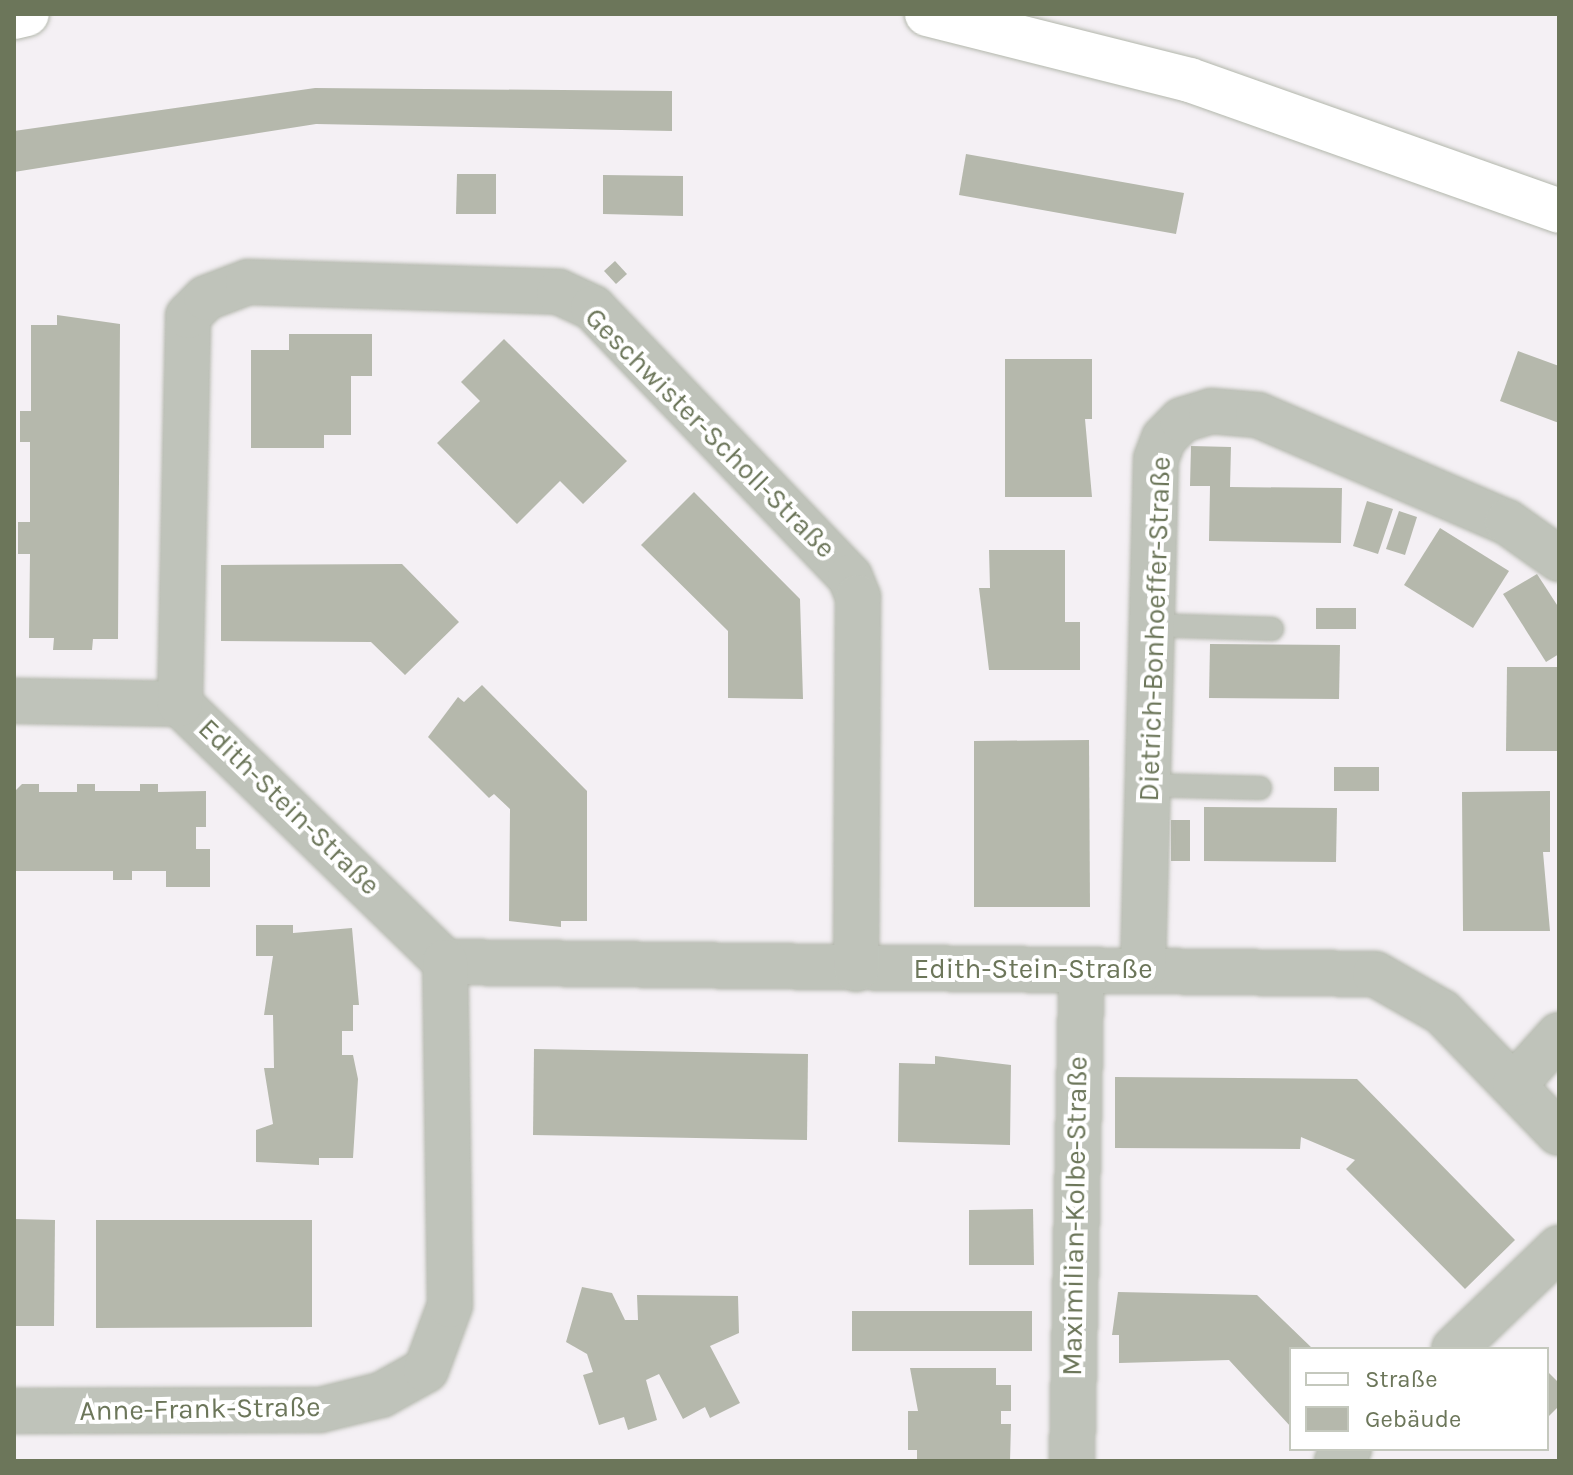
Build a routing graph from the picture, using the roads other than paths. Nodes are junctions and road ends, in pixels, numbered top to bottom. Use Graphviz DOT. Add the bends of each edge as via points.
graph roads {
  1 [pos="27,14"];
  2 [pos="927,14"];
  3 [pos="14,17"];
  4 [pos="1559,211"];
  5 [pos="1559,559"];
  6 [pos="1152,625"];
  7 [pos="1272,629"];
  8 [pos="14,701"];
  9 [pos="180,704"];
  10 [pos="1148,785"];
  11 [pos="1260,788"];
  12 [pos="445,962"];
  13 [pos="856,969"];
  14 [pos="1143,969"];
  15 [pos="1081,971"];
  16 [pos="1559,1035"];
  17 [pos="1515,1084"];
  18 [pos="1559,1133"];
  19 [pos="1559,1248"];
  20 [pos="1456,1347"];
  21 [pos="14,1411"];
  22 [pos="1072,1461"];
  1 -- 3 [label="street"];
  2 -- 4 [label="street" via="1190,80"];
  5 -- 6 [label="street, Dietrich-Bonhoeffer-Straße" via="1507,522 1258,415 1211,411 1182,420 1156,459"];
  6 -- 7 [label="lane"];
  6 -- 10 [label="street, Dietrich-Bonhoeffer-Straße"];
  8 -- 9 [label="street, Edith-Stein-Straße"];
  9 -- 12 [label="street, Edith-Stein-Straße"];
  9 -- 13 [label="street, Geschwister-Scholl-Straße" via="182,337 188,316 206,298 248,282 559,292 593,308 850,577 858,597"];
  10 -- 11 [label="lane"];
  10 -- 14 [label="street, Dietrich-Bonhoeffer-Straße"];
  12 -- 13 [label="street, Edith-Stein-Straße"];
  12 -- 21 [label="street, Anne-Frank-Straße" via="450,1305 426,1370 381,1395 320,1410"];
  13 -- 15 [label="street, Edith-Stein-Straße"];
  14 -- 15 [label="street, Edith-Stein-Straße"];
  14 -- 17 [label="street, Edith-Stein-Straße" via="1375,974 1431,1004"];
  15 -- 22 [label="street, Maximilian-Kolbe-Straße"];
  16 -- 17 [label="street"];
  17 -- 18 [label="street, Edith-Stein-Straße"];
  19 -- 20 [label="street"];
}
